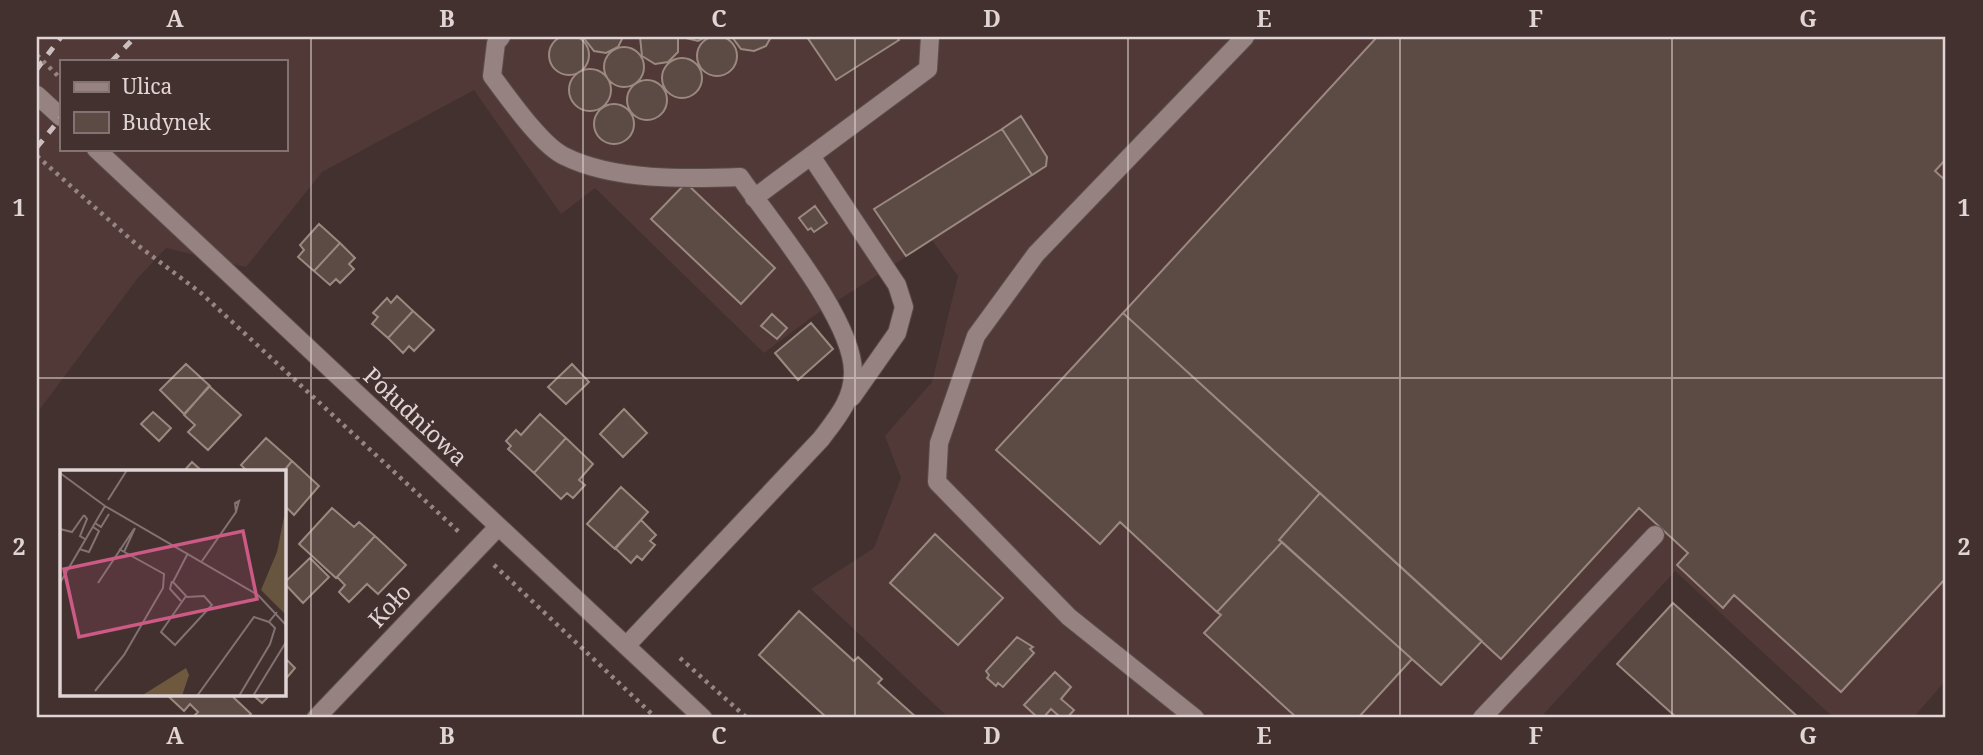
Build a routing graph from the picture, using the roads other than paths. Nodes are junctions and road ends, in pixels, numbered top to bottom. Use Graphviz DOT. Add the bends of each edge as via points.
graph roads {
  1 [pos="501,37"];
  2 [pos="930,37"];
  3 [pos="1245,37"];
  4 [pos="37,94"];
  5 [pos="60,116"];
  6 [pos="97,150"];
  7 [pos="811,156"];
  8 [pos="754,198"];
  9 [pos="847,404"];
  10 [pos="498,527"];
  11 [pos="1655,534"];
  12 [pos="626,646"];
  13 [pos="316,718"];
  14 [pos="703,718"];
  15 [pos="1195,718"];
  16 [pos="1482,718"];
  1 -- 8 [label="street" via="496,43 492,76 525,120 562,156 612,170 675,179 740,177"];
  2 -- 7 [label="street" via="928,69"];
  3 -- 15 [label="street" via="1035,254 976,336 939,443 937,482 1069,617"];
  4 -- 5 [label="street"];
  6 -- 10 [label="street, Południowa"];
  7 -- 8 [label="street"];
  7 -- 9 [label="street" via="893,277 904,307 897,333"];
  8 -- 9 [label="street" via="831,307 846,340 853,372"];
  9 -- 12 [label="street" via="821,439"];
  10 -- 12 [label="street, Południowa"];
  10 -- 13 [label="street, Koło"];
  11 -- 16 [label="street"];
  12 -- 14 [label="street, Południowa"];
}
